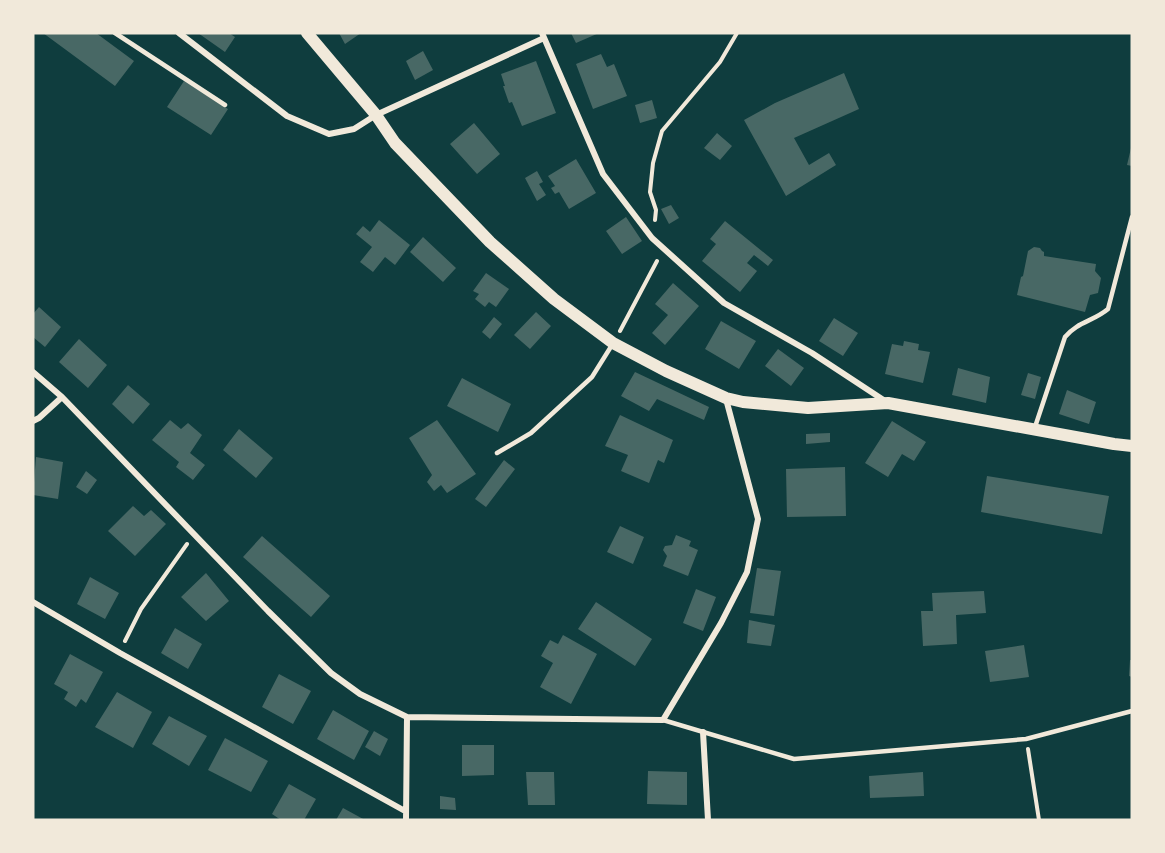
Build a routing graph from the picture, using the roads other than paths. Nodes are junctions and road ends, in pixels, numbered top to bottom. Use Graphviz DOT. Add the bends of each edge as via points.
graph roads {
  1 [pos="115,33"];
  2 [pos="179,33"];
  3 [pos="308,33"];
  4 [pos="543,35"];
  5 [pos="225,105"];
  6 [pos="375,115"];
  7 [pos="1132,217"];
  8 [pos="613,343"];
  9 [pos="33,372"];
  10 [pos="62,397"];
  11 [pos="726,398"];
  12 [pos="888,403"];
  13 [pos="33,421"];
  14 [pos="1034,429"];
  15 [pos="1132,446"];
  16 [pos="497,453"];
  17 [pos="33,602"];
  18 [pos="1132,711"];
  19 [pos="407,717"];
  20 [pos="663,720"];
  21 [pos="703,732"];
  22 [pos="405,812"];
  23 [pos="405,820"];
  24 [pos="708,820"];
  1 -- 5 [label="lane"];
  2 -- 6 [label="street" via="287,116 329,134 354,129"];
  3 -- 6 [label="main road"];
  4 -- 6 [label="street"];
  4 -- 12 [label="street" via="603,174 652,238 724,303 812,353"];
  6 -- 8 [label="main road" via="395,143 490,242 554,299"];
  7 -- 14 [label="lane" via="1108,309 1073,327 1065,337"];
  8 -- 11 [label="main road"];
  8 -- 16 [label="lane" via="592,377 531,433"];
  9 -- 10 [label="street"];
  10 -- 13 [label="street"];
  10 -- 19 [label="street" via="331,673 360,694"];
  11 -- 12 [label="main road" via="808,408"];
  11 -- 20 [label="street" via="758,519 747,572"];
  12 -- 14 [label="main road"];
  14 -- 15 [label="main road"];
  17 -- 22 [label="street"];
  18 -- 21 [label="lane" via="1026,739 794,759"];
  19 -- 20 [label="street"];
  19 -- 22 [label="street"];
  20 -- 21 [label="lane"];
  21 -- 24 [label="street"];
  22 -- 23 [label="street"];
}
